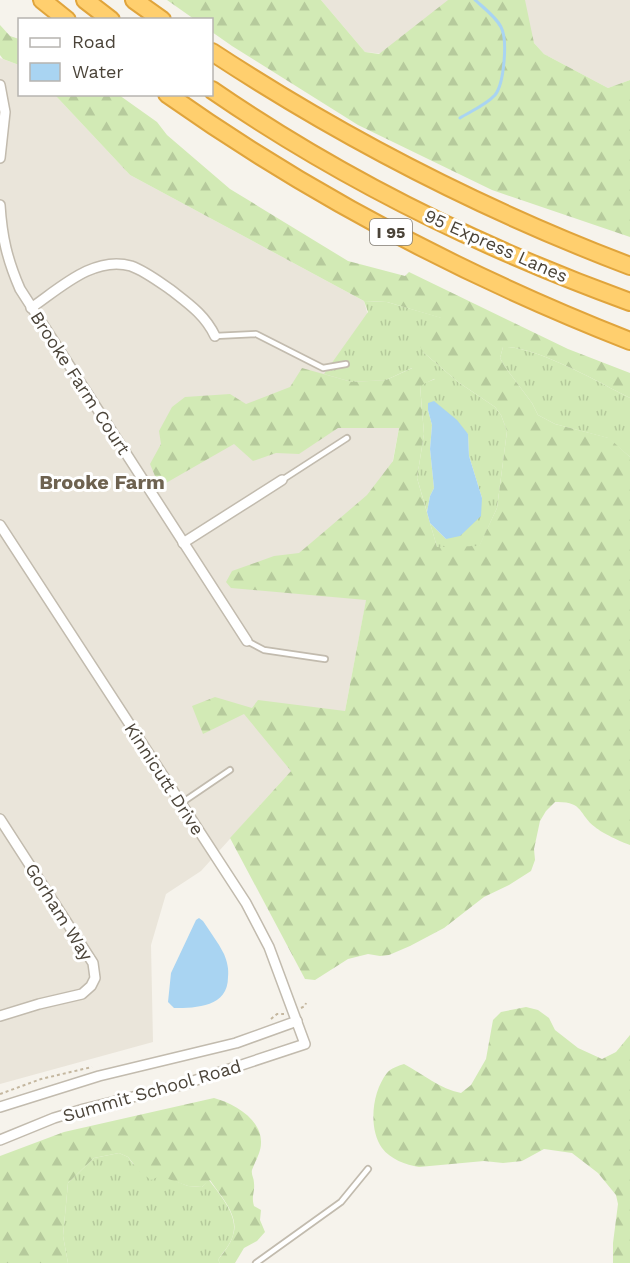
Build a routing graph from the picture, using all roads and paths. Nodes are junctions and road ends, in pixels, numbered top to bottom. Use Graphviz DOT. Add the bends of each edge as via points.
graph roads {
  1 [pos="42,0"];
  2 [pos="85,0"];
  3 [pos="134,0"];
  4 [pos="64,18"];
  5 [pos="108,18"];
  6 [pos="159,18"];
  7 [pos="213,53"];
  8 [pos="0,85"];
  9 [pos="213,91"];
  10 [pos="170,96"];
  11 [pos="0,158"];
  12 [pos="0,205"];
  13 [pos="630,266"];
  14 [pos="630,302"];
  15 [pos="31,308"];
  16 [pos="215,336"];
  17 [pos="630,341"];
  18 [pos="346,364"];
  19 [pos="347,438"];
  20 [pos="282,480"];
  21 [pos="0,525"];
  22 [pos="183,543"];
  23 [pos="247,642"];
  24 [pos="325,659"];
  25 [pos="230,770"];
  26 [pos="180,804"];
  27 [pos="0,819"];
  28 [pos="0,1016"];
  29 [pos="297,1020"];
  30 [pos="305,1044"];
  31 [pos="0,1107"];
  32 [pos="0,1140"];
  33 [pos="368,1169"];
  34 [pos="256,1263"];
  1 -- 4 [label="highway"];
  2 -- 5 [label="highway"];
  3 -- 6 [label="highway"];
  7 -- 13 [label="highway" via="323,122 387,156"];
  8 -- 11 [label="street" via="5,112"];
  9 -- 14 [label="highway, 95 Express Lanes" via="286,137 419,211 556,274"];
  10 -- 17 [label="highway, I 95" via="235,140 376,224 502,286"];
  12 -- 15 [label="street, Brooke Farm Court" via="9,265"];
  15 -- 16 [label="street" via="86,271 98,266 123,265 150,276 194,307"];
  15 -- 22 [label="street, Brooke Farm Court"];
  16 -- 18 [label="lane" via="256,334 323,368"];
  19 -- 20 [label="lane"];
  20 -- 22 [label="street"];
  21 -- 26 [label="street, Kinnicutt Drive"];
  22 -- 23 [label="street, Brooke Farm Court"];
  23 -- 24 [label="lane" via="264,650"];
  25 -- 26 [label="lane"];
  26 -- 29 [label="street, Kinnicutt Drive" via="261,930"];
  27 -- 28 [label="street, Gorham Way" via="95,970 91,986 82,994"];
  29 -- 30 [label="street, Kinnicutt Drive"];
  29 -- 31 [label="street, Summit School Road" via="236,1043 99,1076"];
  30 -- 32 [label="street, Summit School Road" via="181,1085 84,1108"];
  33 -- 34 [label="lane" via="341,1202"];
}
